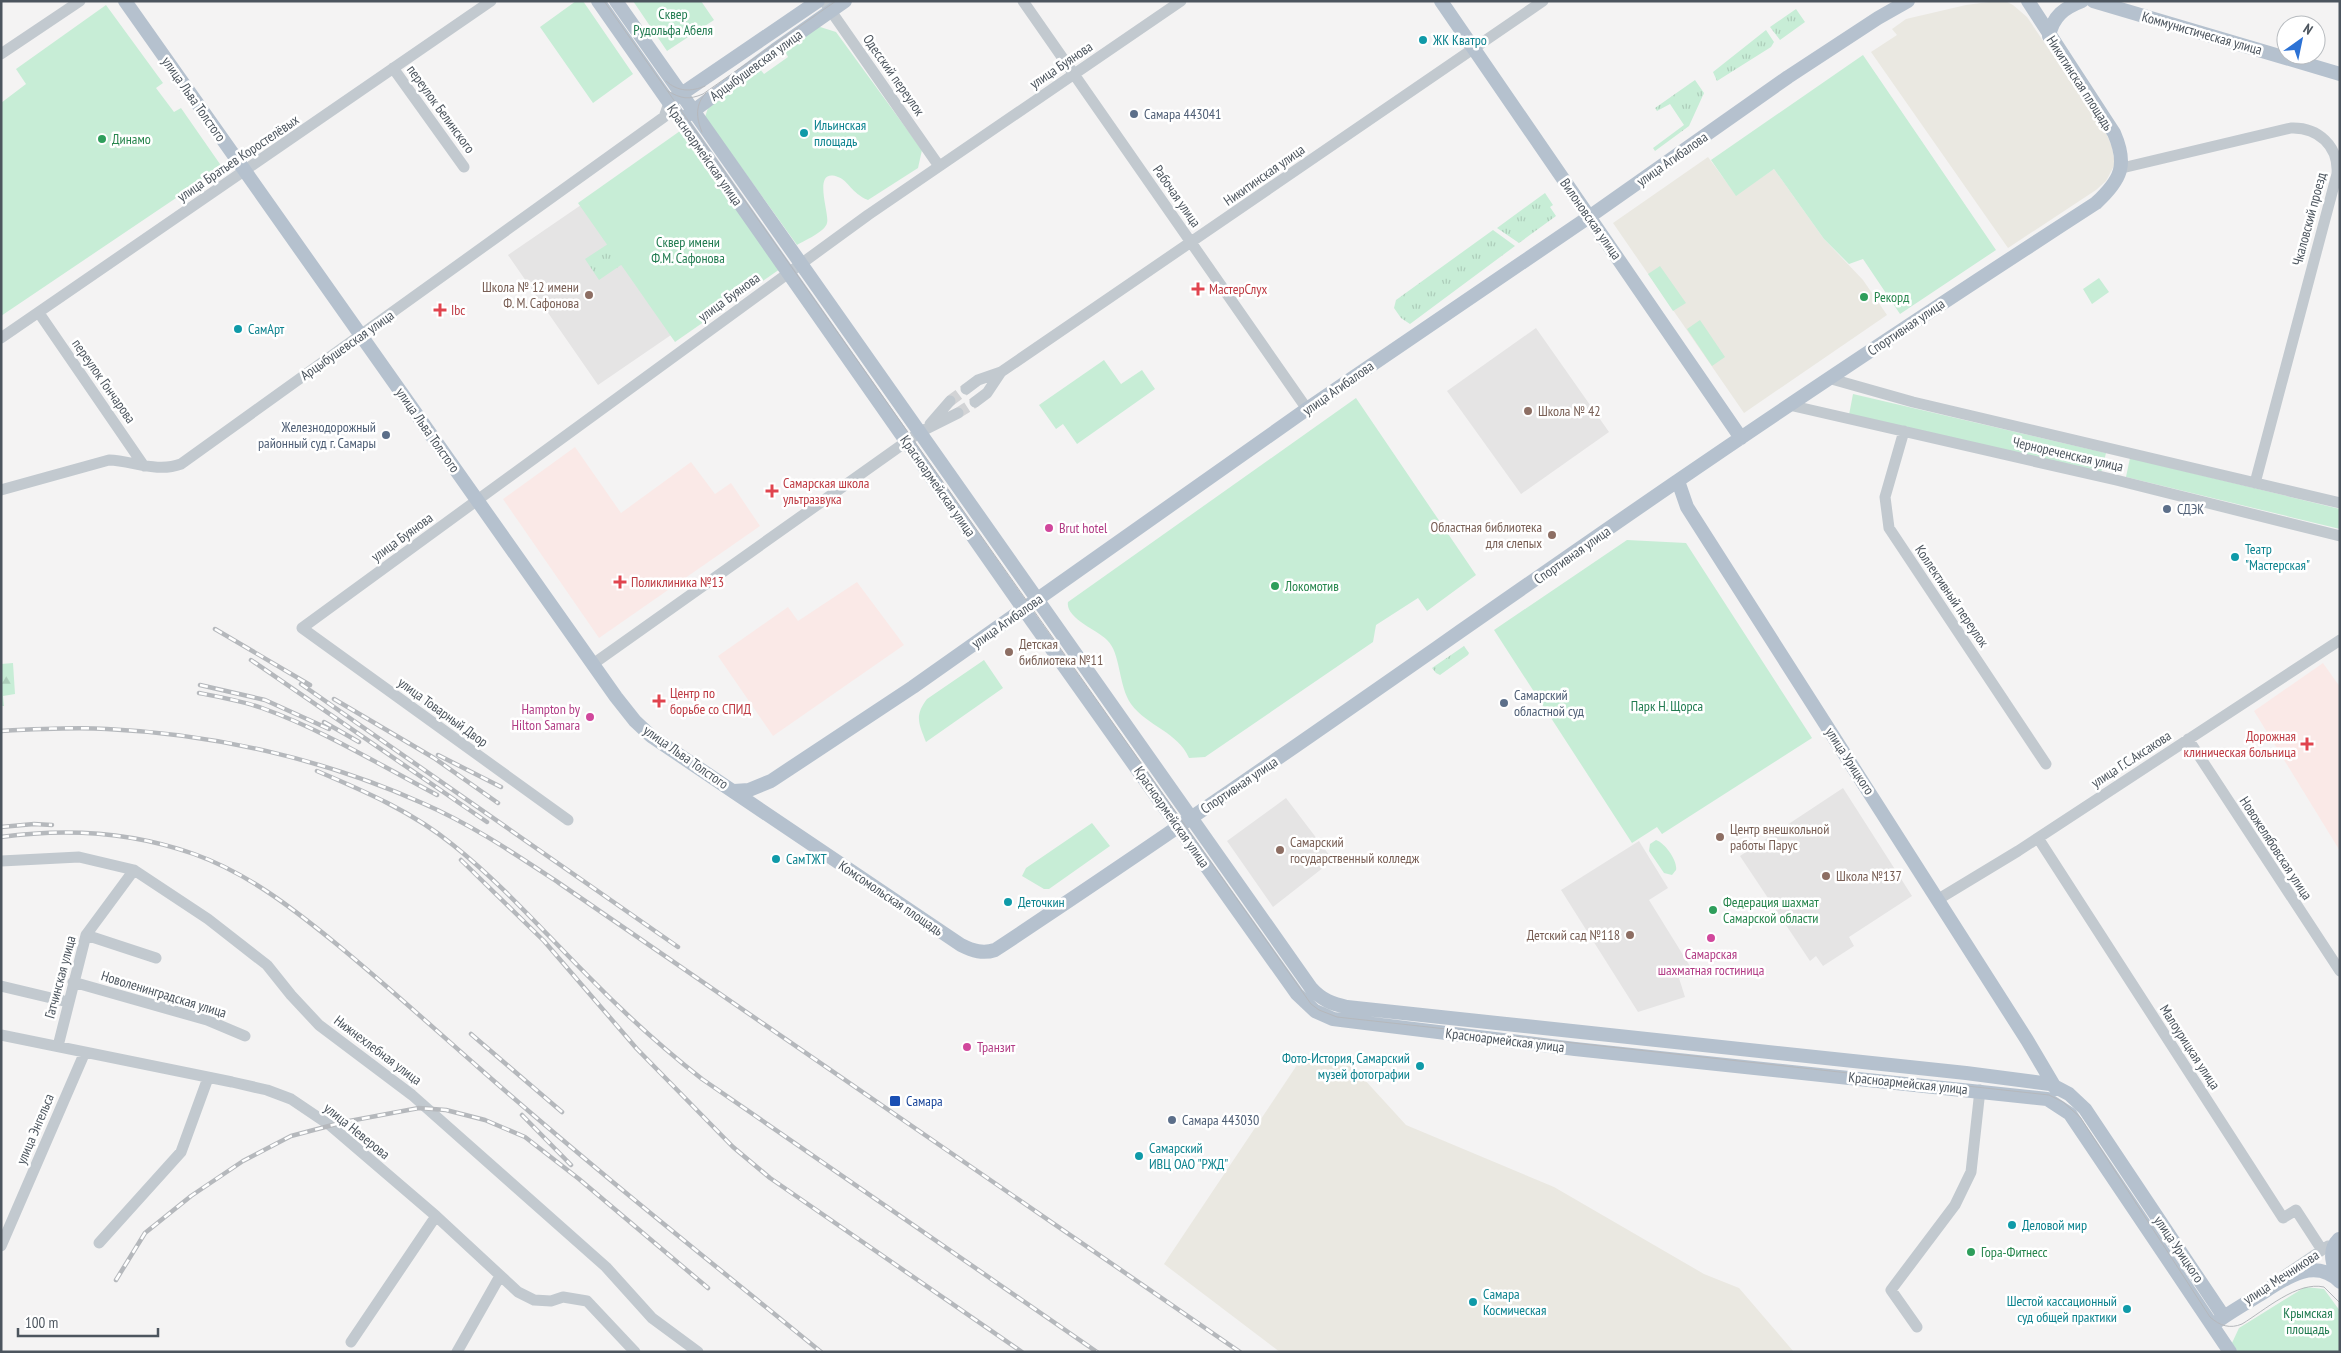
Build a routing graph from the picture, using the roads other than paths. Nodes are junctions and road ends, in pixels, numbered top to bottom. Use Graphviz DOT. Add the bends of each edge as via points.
graph roads {
  1 [pos="80,1"];
  2 [pos="125,1"];
  3 [pos="491,1"];
  4 [pos="598,1"];
  5 [pos="616,1"];
  6 [pos="818,1"];
  7 [pos="845,1"];
  8 [pos="1023,1"];
  9 [pos="1180,1"];
  10 [pos="1440,1"];
  11 [pos="1543,1"];
  12 [pos="1908,1"];
  13 [pos="2028,1"];
  14 [pos="2082,1"];
  15 [pos="2093,1"];
  16 [pos="827,6"];
  17 [pos="2049,36"];
  18 [pos="1473,49"];
  19 [pos="1,54"];
  20 [pos="393,68"];
  21 [pos="2340,74"];
  22 [pos="1074,75"];
  23 [pos="682,94"];
  24 [pos="669,103"];
  25 [pos="694,111"];
  26 [pos="664,118"];
  27 [pos="680,120"];
  28 [pos="939,166"];
  29 [pos="464,167"];
  30 [pos="2122,168"];
  31 [pos="245,171"];
  32 [pos="1589,217"];
  33 [pos="1192,243"];
  34 [pos="801,264"];
  35 [pos="788,273"];
  36 [pos="39,313"];
  37 [pos="361,335"];
  38 [pos="1,338"];
  39 [pos="1001,372"];
  40 [pos="1828,378"];
  41 [pos="966,389"];
  42 [pos="950,401"];
  43 [pos="975,402"];
  44 [pos="1789,405"];
  45 [pos="1307,409"];
  46 [pos="958,413"];
  47 [pos="924,430"];
  48 [pos="1904,431"];
  49 [pos="1741,438"];
  50 [pos="906,442"];
  51 [pos="144,466"];
  52 [pos="1678,481"];
  53 [pos="2255,483"];
  54 [pos="1,490"];
  55 [pos="477,500"];
  56 [pos="2340,503"];
  57 [pos="2340,536"];
  58 [pos="1037,599"];
  59 [pos="1024,609"];
  60 [pos="302,628"];
  61 [pos="2340,640"];
  62 [pos="593,664"];
  63 [pos="2188,739"];
  64 [pos="2046,764"];
  65 [pos="771,781"];
  66 [pos="734,791"];
  67 [pos="772,818"];
  68 [pos="1191,818"];
  69 [pos="568,820"];
  70 [pos="1178,826"];
  71 [pos="2038,838"];
  72 [pos="1,862"];
  73 [pos="134,870"];
  74 [pos="1937,900"];
  75 [pos="86,935"];
  76 [pos="1015,937"];
  77 [pos="156,958"];
  78 [pos="2340,971"];
  79 [pos="73,982"];
  80 [pos="1,986"];
  81 [pos="68,1002"];
  82 [pos="2,1036"];
  83 [pos="245,1036"];
  84 [pos="2027,1040"];
  85 [pos="58,1046"];
  86 [pos="85,1052"];
  87 [pos="208,1078"];
  88 [pos="2052,1085"];
  89 [pos="1980,1090"];
  90 [pos="2078,1101"];
  91 [pos="2066,1110"];
  92 [pos="436,1216"];
  93 [pos="2339,1239"];
  94 [pos="99,1243"];
  95 [pos="1,1246"];
  96 [pos="2322,1250"];
  97 [pos="500,1276"];
  98 [pos="2339,1281"];
  99 [pos="2224,1316"];
  100 [pos="2212,1325"];
  101 [pos="1917,1327"];
  102 [pos="351,1342"];
  103 [pos="457,1352"];
  104 [pos="635,1352"];
  105 [pos="698,1352"];
  106 [pos="2230,1352"];
  1 -- 19 [label="street"];
  2 -- 31 [label="main road, улица Льва Толстого"];
  3 -- 20 [label="street, улица Братьев Коростелёвых"];
  4 -- 24 [label="main road, Красноармейская улица"];
  5 -- 23 [label="main road, Красноармейская улица"];
  6 -- 23 [label="main road, Арцыбушевская улица"];
  7 -- 16 [label="main road, Арцыбушевская улица"];
  8 -- 22 [label="street, Рабочая улица"];
  9 -- 22 [label="street, улица Буянова"];
  10 -- 18 [label="main road, Вилоновская улица"];
  11 -- 18 [label="street, Никитинская улица"];
  12 -- 32 [label="main road, улица Агибалова" via="1788,77"];
  13 -- 17 [label="main road, Никитинская площадь"];
  14 -- 17 [label="main road" via="2056,16"];
  15 -- 21 [label="main road, Коммунистическая улица"];
  16 -- 25 [label="main road, Арцыбушевская улица"];
  16 -- 28 [label="street, Одесский переулок"];
  17 -- 30 [label="main road, Никитинская площадь" via="2114,134 2121,151"];
  18 -- 32 [label="main road, Вилоновская улица"];
  18 -- 33 [label="street, Никитинская улица"];
  20 -- 29 [label="street, переулок Белинского"];
  20 -- 31 [label="street, улица Братьев Коростелёвых"];
  22 -- 28 [label="street, улица Буянова"];
  22 -- 33 [label="street, Рабочая улица"];
  23 -- 24 [label="main road, Арцыбушевская улица"];
  23 -- 25 [label="main road, Красноармейская улица"];
  24 -- 26 [label="street"];
  24 -- 27 [label="main road, Красноармейская улица"];
  25 -- 27 [label="main road, Арцыбушевская улица"];
  25 -- 34 [label="main road, Красноармейская улица"];
  26 -- 27 [label="street"];
  26 -- 37 [label="street, Арцыбушевская улица"];
  27 -- 35 [label="main road, Красноармейская улица"];
  28 -- 34 [label="street, улица Буянова"];
  30 -- 40 [label="main road, Спортивная улица" via="2109,191 2096,202"];
  30 -- 53 [label="street, Чкаловский проезд" via="2291,128 2319,135 2337,156 2337,174"];
  31 -- 36 [label="street, улица Братьев Коростелёвых"];
  31 -- 37 [label="main road, улица Льва Толстого"];
  32 -- 45 [label="main road, улица Агибалова"];
  32 -- 49 [label="main road, Вилоновская улица"];
  33 -- 39 [label="street, Никитинская улица"];
  33 -- 45 [label="street, Рабочая улица"];
  34 -- 35 [label="street, улица Буянова"];
  34 -- 47 [label="main road, Красноармейская улица"];
  35 -- 50 [label="main road, Красноармейская улица"];
  35 -- 55 [label="street, улица Буянова"];
  36 -- 38 [label="street, улица Братьев Коростелёвых"];
  36 -- 51 [label="street, переулок Гончарова"];
  37 -- 51 [label="street, Арцыбушевская улица" via="181,464 170,468"];
  37 -- 55 [label="main road, улица Льва Толстого"];
  39 -- 41 [label="street, Никитинская улица" via="978,380"];
  39 -- 43 [label="street, Никитинская улица" via="987,393"];
  40 -- 44 [label="main road, Спортивная улица"];
  40 -- 53 [label="street, Чернореченская улица" via="1922,404"];
  42 -- 47 [label="street"];
  44 -- 48 [label="street, Чернореченская улица"];
  44 -- 49 [label="main road, Спортивная улица"];
  45 -- 58 [label="main road, улица Агибалова"];
  46 -- 47 [label="street"];
  47 -- 50 [label="street"];
  47 -- 58 [label="main road, Красноармейская улица"];
  48 -- 57 [label="street, Чернореченская улица"];
  48 -- 64 [label="street, Коллективный переулок" via="1885,497 1888,528"];
  49 -- 52 [label="main road, Спортивная улица"];
  50 -- 59 [label="main road, Красноармейская улица"];
  50 -- 62 [label="street"];
  51 -- 54 [label="street, Арцыбушевская улица" via="108,460"];
  52 -- 68 [label="main road, Спортивная улица"];
  52 -- 74 [label="main road, улица Урицкого" via="1687,507"];
  53 -- 56 [label="street, Чернореченская улица"];
  55 -- 60 [label="street, улица Буянова"];
  55 -- 62 [label="main road, улица Льва Толстого"];
  58 -- 59 [label="main road, улица Агибалова"];
  58 -- 68 [label="main road, Красноармейская улица"];
  59 -- 65 [label="main road, улица Агибалова"];
  59 -- 70 [label="main road, Красноармейская улица"];
  60 -- 69 [label="street, улица Товарный Двор"];
  61 -- 63 [label="street, улица Г.С.Аксакова"];
  62 -- 66 [label="main road, улица Льва Толстого" via="643,729"];
  63 -- 71 [label="street, улица Г.С.Аксакова"];
  63 -- 78 [label="street, Новожелябовская улица"];
  65 -- 66 [label="main road, улица Агибалова" via="749,790"];
  65 -- 67 [label="main road" via="763,796 766,811"];
  66 -- 67 [label="main road, улица Льва Толстого"];
  67 -- 76 [label="main road, Комсомольская площадь" via="965,947 988,952"];
  68 -- 70 [label="main road, Спортивная улица"];
  68 -- 88 [label="main road, Красноармейская улица" via="1311,988 1328,1002 1347,1007"];
  70 -- 76 [label="main road, Спортивная улица"];
  70 -- 89 [label="main road, Красноармейская улица" via="1297,994 1324,1016 1575,1049"];
  71 -- 74 [label="street, улица Г.С.Аксакова"];
  71 -- 96 [label="street, Малоурицкая улица" via="2283,1218 2296,1210"];
  72 -- 73 [label="street, Нижнехлебная улица" via="79,857"];
  73 -- 75 [label="street, Гатчинская улица"];
  73 -- 105 [label="street, Нижнехлебная улица" via="267,965 319,1025 412,1095 606,1267 652,1318"];
  74 -- 84 [label="main road, улица Урицкого"];
  75 -- 77 [label="street"];
  75 -- 79 [label="street, Гатчинская улица"];
  79 -- 81 [label="street, Гатчинская улица"];
  79 -- 83 [label="street, Новоленинградская улица" via="207,1020"];
  80 -- 81 [label="street"];
  81 -- 85 [label="street, Гатчинская улица"];
  82 -- 85 [label="street, улица Неверова"];
  84 -- 88 [label="main road, улица Урицкого"];
  84 -- 90 [label="main road"];
  85 -- 86 [label="street, улица Неверова"];
  86 -- 87 [label="street, улица Неверова"];
  86 -- 95 [label="street, улица Энгельса"];
  87 -- 92 [label="street, улица Неверова" via="267,1090 291,1099 331,1126"];
  87 -- 94 [label="street" via="181,1152"];
  88 -- 90 [label="main road, улица Урицкого"];
  88 -- 91 [label="main road, улица Урицкого"];
  89 -- 91 [label="main road, Красноармейская улица" via="2048,1099"];
  89 -- 101 [label="street" via="1971,1172 1955,1205 1891,1290"];
  90 -- 99 [label="main road, улица Урицкого"];
  91 -- 100 [label="main road, улица Урицкого"];
  92 -- 97 [label="street, улица Неверова"];
  92 -- 102 [label="street"];
  93 -- 96 [label="street, улица Мечникова"];
  93 -- 98 [label="main road" via="2333,1247 2332,1256"];
  96 -- 99 [label="street, улица Мечникова"];
  97 -- 103 [label="street"];
  97 -- 104 [label="street, улица Неверова" via="518,1292 534,1300 550,1301 564,1297 587,1301"];
  98 -- 99 [label="main road" via="2319,1270 2304,1271 2288,1277"];
  99 -- 100 [label="main road, улица Мечникова"];
  100 -- 106 [label="main road, улица Урицкого"];
}
